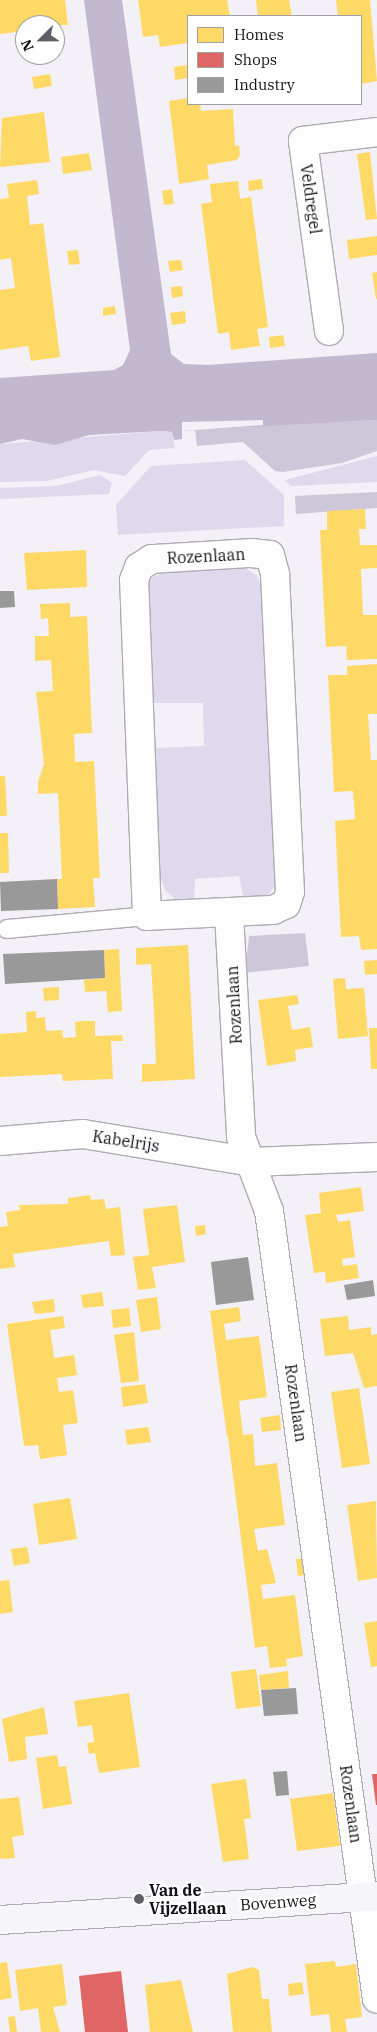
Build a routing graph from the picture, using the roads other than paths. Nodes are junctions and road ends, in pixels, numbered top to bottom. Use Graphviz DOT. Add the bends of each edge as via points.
graph roads {
  1 [pos="377,132"];
  2 [pos="329,330"];
  3 [pos="229,913"];
  4 [pos="147,916"];
  5 [pos="7,929"];
  6 [pos="0,1141"];
  7 [pos="377,1157"];
  8 [pos="252,1162"];
  9 [pos="370,1896"];
  10 [pos="0,1920"];
  11 [pos="377,1999"];
  1 -- 2 [label="street, Veldregel" via="303,141"];
  3 -- 4 [label="street, Rozenlaan"];
  3 -- 4 [label="street, Rozenlaan" via="273,910 286,904 290,892 276,574 270,555 251,553 152,559 139,566 134,580"];
  3 -- 8 [label="street, Rozenlaan" via="241,1137"];
  4 -- 5 [label="lane"];
  6 -- 8 [label="street, Kabelrijs" via="83,1134"];
  7 -- 8 [label="street, Kabelrijs"];
  8 -- 9 [label="street, Rozenlaan" via="270,1211"];
  9 -- 10 [label="street, Bovenweg"];
  9 -- 11 [label="street"];
}
